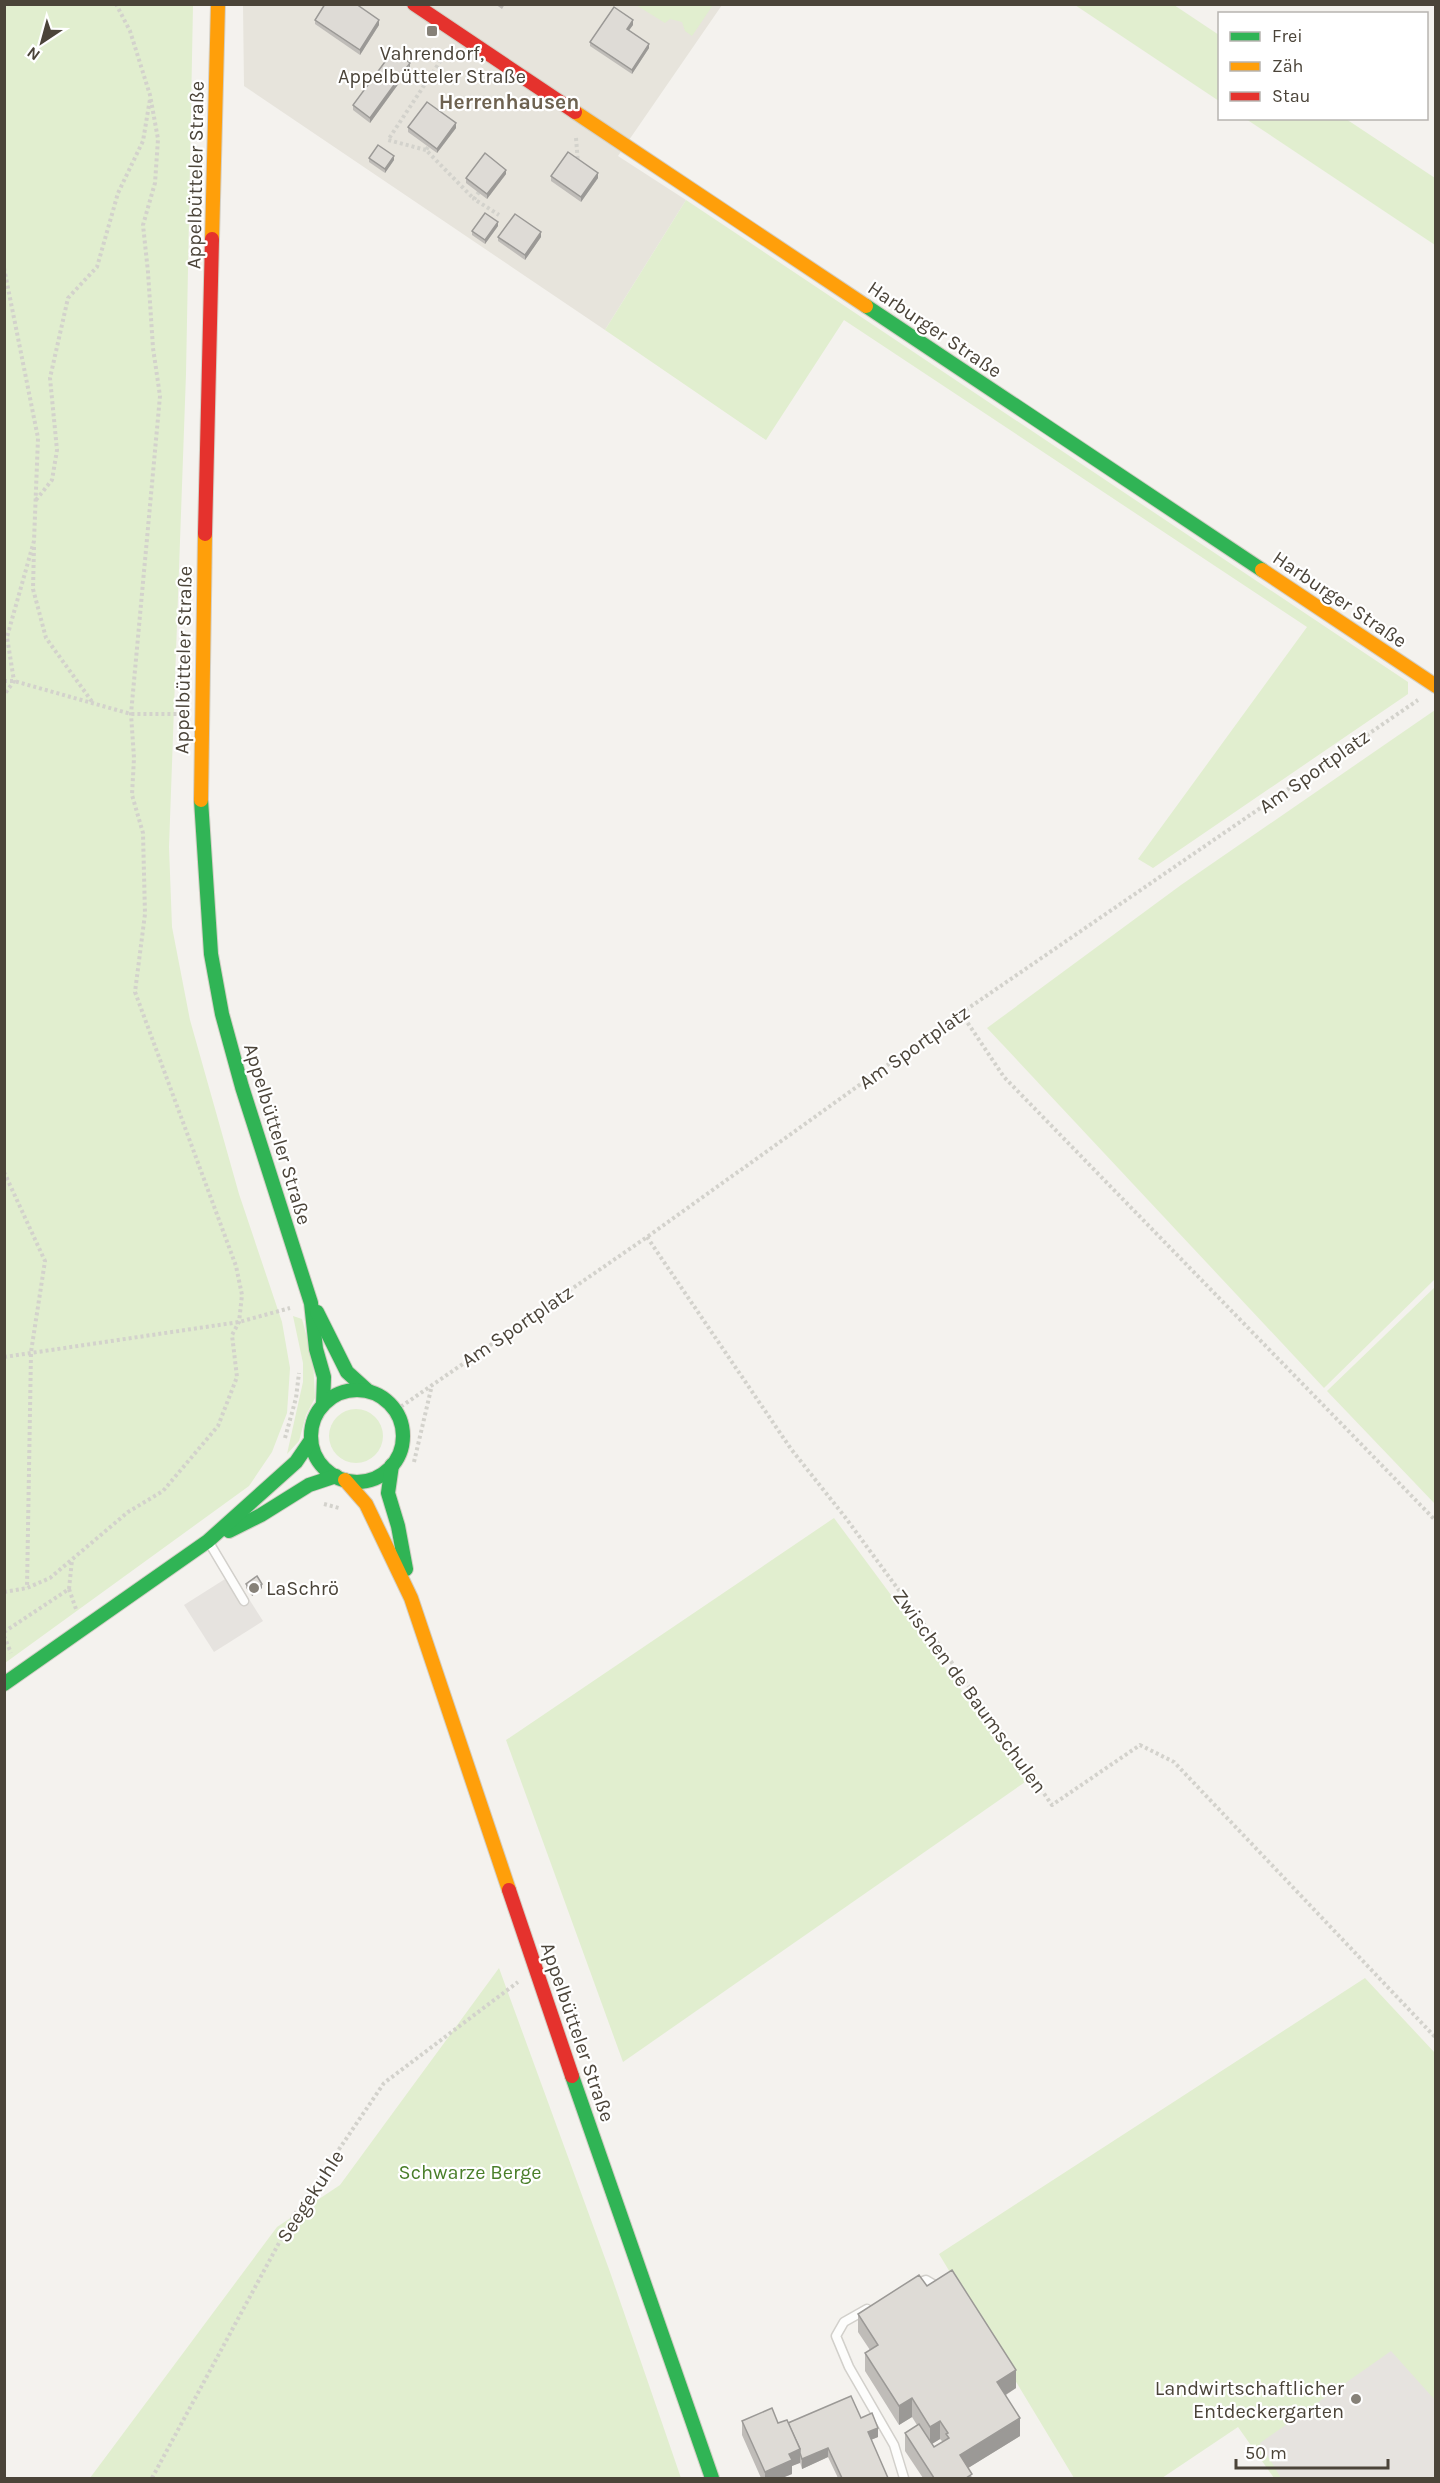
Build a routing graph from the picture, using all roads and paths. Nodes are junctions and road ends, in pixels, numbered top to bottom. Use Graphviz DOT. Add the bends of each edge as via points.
graph roads {
  1 [pos="116,4"];
  2 [pos="218,4"];
  3 [pos="414,4"];
  4 [pos="458,34"];
  5 [pos="150,96"];
  6 [pos="479,192"];
  7 [pos="474,199"];
  8 [pos="499,215"];
  9 [pos="4,268"];
  10 [pos="36,500"];
  11 [pos="34,541"];
  12 [pos="4,681"];
  13 [pos="14,681"];
  14 [pos="1431,690"];
  15 [pos="4,695"];
  16 [pos="93,703"];
  17 [pos="201,713"];
  18 [pos="130,714"];
  19 [pos="961,1013"];
  20 [pos="4,1172"];
  21 [pos="647,1237"];
  22 [pos="311,1303"];
  23 [pos="288,1309"];
  24 [pos="239,1322"];
  25 [pos="32,1352"];
  26 [pos="4,1357"];
  27 [pos="432,1384"];
  28 [pos="368,1391"];
  29 [pos="323,1405"];
  30 [pos="396,1410"];
  31 [pos="311,1440"];
  32 [pos="392,1466"];
  33 [pos="412,1471"];
  34 [pos="340,1478"];
  35 [pos="1436,1521"];
  36 [pos="208,1541"];
  37 [pos="72,1559"];
  38 [pos="27,1588"];
  39 [pos="69,1589"];
  40 [pos="4,1592"];
  41 [pos="411,1598"];
  42 [pos="244,1601"];
  43 [pos="83,1629"];
  44 [pos="4,1632"];
  45 [pos="4,1684"];
  46 [pos="535,1969"];
  47 [pos="1436,2038"];
  48 [pos="907,2287"];
  49 [pos="938,2287"];
  50 [pos="879,2301"];
  51 [pos="152,2478"];
  52 [pos="712,2478"];
  53 [pos="904,2478"];
  1 -- 5 [label="path" via="130,31"];
  2 -- 17 [label="main road, Appelbütteler Straße"];
  3 -- 4 [label="main road, Harburger Straße"];
  4 -- 7 [label="path" via="388,140 427,148"];
  4 -- 14 [label="main road, Harburger Straße"];
  5 -- 10 [label="path" via="143,141 118,193 97,267 68,298 50,378 57,450 52,480"];
  5 -- 18 [label="path" via="158,139 154,183 143,225 160,396"];
  6 -- 7 [label="path"];
  7 -- 8 [label="path"];
  9 -- 10 [label="path" via="38,438"];
  10 -- 11 [label="path"];
  11 -- 13 [label="path" via="7,637"];
  11 -- 16 [label="path" via="33,589 46,638"];
  12 -- 13 [label="path"];
  13 -- 15 [label="path"];
  13 -- 16 [label="path"];
  14 -- 19 [label="path, Am Sportplatz"];
  16 -- 18 [label="path"];
  17 -- 18 [label="path"];
  17 -- 22 [label="main road, Appelbütteler Straße" via="205,896 218,994 242,1087"];
  18 -- 24 [label="path" via="132,795 142,833 145,914 135,992 236,1266 242,1295"];
  19 -- 21 [label="path, Am Sportplatz"];
  19 -- 35 [label="path" via="1004,1077"];
  20 -- 25 [label="path" via="45,1261"];
  21 -- 27 [label="path, Am Sportplatz"];
  21 -- 47 [label="path, Zwischen de Baumschulen" via="791,1449 845,1517 1052,1805 1140,1744 1174,1762"];
  22 -- 28 [label="main road, Appelbütteler Straße" via="347,1372"];
  22 -- 29 [label="main road, Appelbütteler Straße" via="316,1349 324,1377"];
  23 -- 24 [label="path"];
  24 -- 25 [label="path"];
  24 -- 37 [label="path" via="232,1335 237,1377 218,1426 163,1491 128,1512"];
  25 -- 26 [label="path"];
  25 -- 38 [label="path"];
  27 -- 30 [label="path, Am Sportplatz"];
  27 -- 33 [label="path"];
  28 -- 29 [label="main road" via="343,1392"];
  28 -- 30 [label="main road"];
  29 -- 31 [label="main road" via="314,1419"];
  30 -- 32 [label="main road" via="403,1438"];
  31 -- 34 [label="main road" via="318,1461"];
  31 -- 36 [label="main road" via="296,1462"];
  32 -- 34 [label="main road" via="372,1479 358,1482"];
  32 -- 41 [label="main road, Appelbütteler Straße" via="388,1493"];
  34 -- 36 [label="main road" via="309,1485"];
  34 -- 41 [label="main road, Appelbütteler Straße" via="366,1504"];
  36 -- 42 [label="lane"];
  36 -- 43 [label="main road"];
  37 -- 38 [label="path" via="50,1578"];
  37 -- 39 [label="path"];
  38 -- 40 [label="path"];
  39 -- 43 [label="path"];
  39 -- 44 [label="path"];
  41 -- 46 [label="main road, Appelbütteler Straße"];
  43 -- 45 [label="main road"];
  46 -- 51 [label="path, Seegekuhle" via="384,2083 294,2217"];
  46 -- 52 [label="main road, Appelbütteler Straße"];
  48 -- 49 [label="lane" via="926,2280"];
  50 -- 53 [label="lane" via="844,2322 836,2336 849,2367 894,2445"];
}
